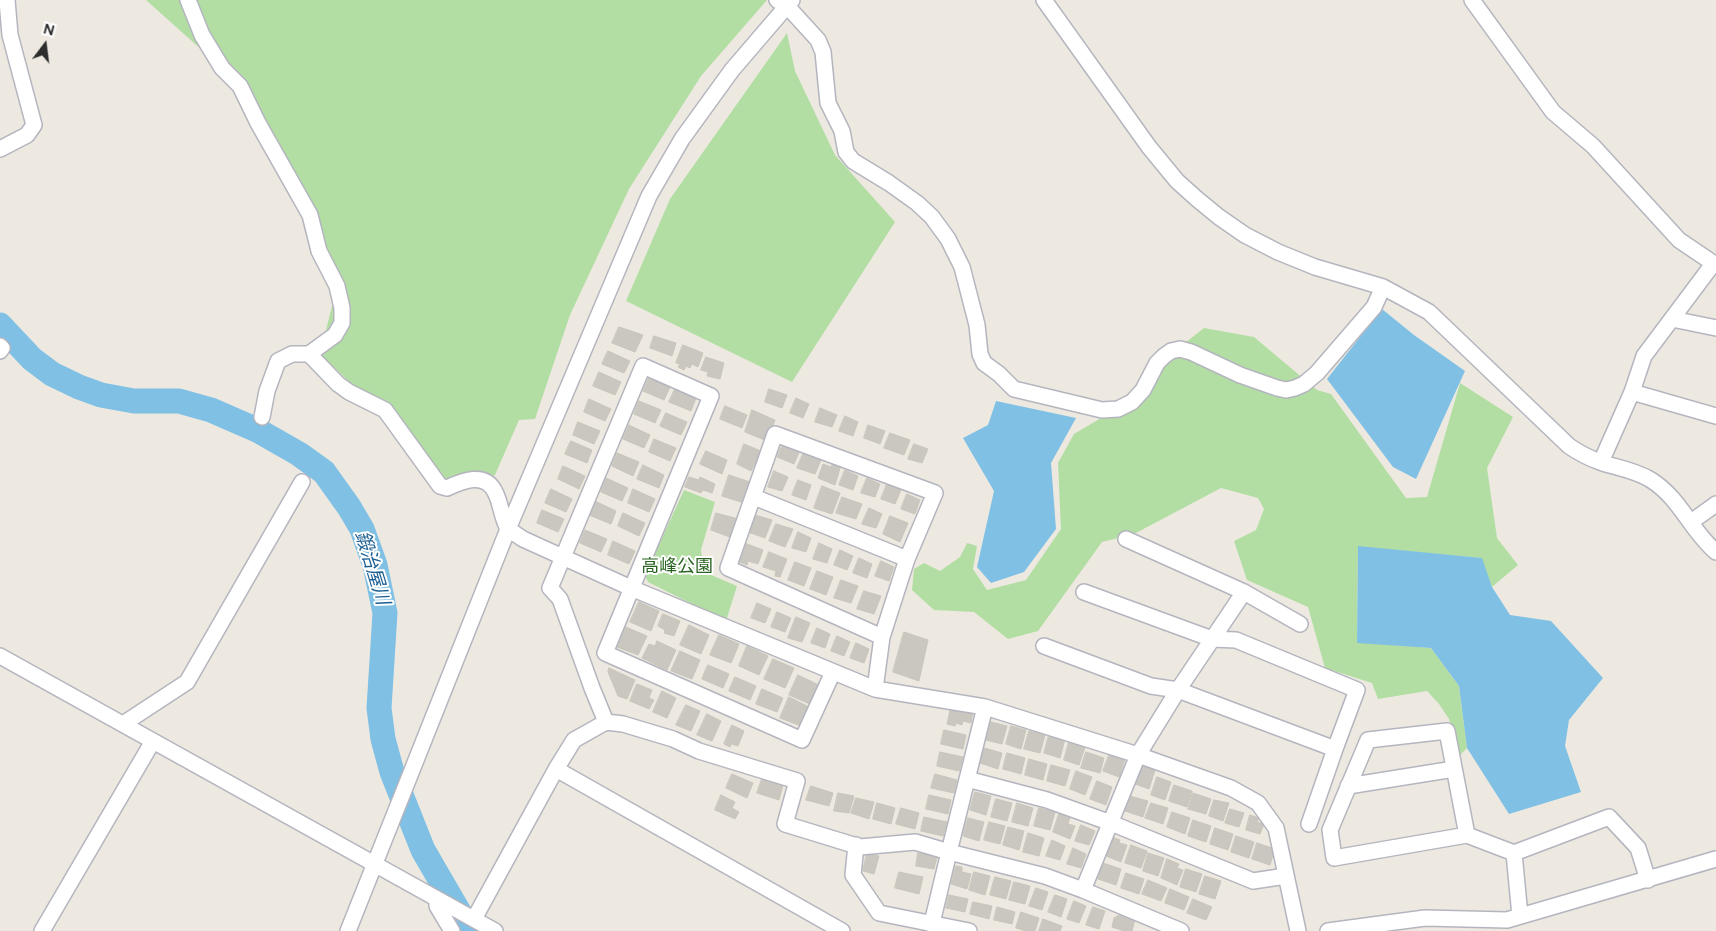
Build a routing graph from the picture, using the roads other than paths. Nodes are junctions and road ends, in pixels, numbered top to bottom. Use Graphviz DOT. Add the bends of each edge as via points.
graph roads {
  1 [pos="7,0"];
  2 [pos="188,0"];
  3 [pos="1044,0"];
  4 [pos="1472,0"];
  5 [pos="785,2"];
  6 [pos="0,148"];
  7 [pos="1715,264"];
  8 [pos="1383,287"];
  9 [pos="1672,320"];
  10 [pos="1716,328"];
  11 [pos="0,346"];
  12 [pos="0,351"];
  13 [pos="309,354"];
  14 [pos="1632,392"];
  15 [pos="1716,416"];
  16 [pos="262,417"];
  17 [pos="1601,462"];
  18 [pos="302,482"];
  19 [pos="754,497"];
  20 [pos="1716,504"];
  21 [pos="1691,522"];
  22 [pos="508,529"];
  23 [pos="1126,539"];
  24 [pos="1716,552"];
  25 [pos="564,558"];
  26 [pos="907,559"];
  27 [pos="631,588"];
  28 [pos="1084,592"];
  29 [pos="1244,592"];
  30 [pos="1300,624"];
  31 [pos="882,637"];
  32 [pos="1212,639"];
  33 [pos="1044,646"];
  34 [pos="0,656"];
  35 [pos="834,672"];
  36 [pos="875,689"];
  37 [pos="1178,690"];
  38 [pos="985,707"];
  39 [pos="606,722"];
  40 [pos="123,724"];
  41 [pos="153,741"];
  42 [pos="1335,748"];
  43 [pos="1138,755"];
  44 [pos="556,768"];
  45 [pos="1454,769"];
  46 [pos="967,778"];
  47 [pos="1348,786"];
  48 [pos="1111,823"];
  49 [pos="1309,824"];
  50 [pos="1467,835"];
  51 [pos="856,845"];
  52 [pos="949,852"];
  53 [pos="1514,852"];
  54 [pos="1716,859"];
  55 [pos="376,864"];
  56 [pos="1286,876"];
  57 [pos="1648,880"];
  58 [pos="1083,890"];
  59 [pos="440,900"];
  60 [pos="1520,916"];
  61 [pos="473,919"];
  62 [pos="1146,924"];
  63 [pos="934,927"];
  64 [pos="42,931"];
  65 [pos="348,931"];
  66 [pos="452,931"];
  67 [pos="495,931"];
  68 [pos="842,931"];
  69 [pos="969,931"];
  70 [pos="1181,931"];
  71 [pos="1298,931"];
  72 [pos="1328,931"];
  1 -- 6 [label="street" via="10,35 34,125 27,135"];
  2 -- 13 [label="street" via="202,35 222,68 240,86 310,215 319,251 337,286 342,323 335,335"];
  3 -- 8 [label="street" via="1149,147 1196,198 1245,235 1278,252 1315,267"];
  4 -- 7 [label="street" via="1553,112 1593,146 1679,240"];
  5 -- 8 [label="street" via="818,40 823,52 828,103 842,131 846,152 853,161 917,202 948,239 962,267 978,325 980,354 984,363 1014,389 1102,410 1118,409 1132,402 1143,390 1164,356 1180,350 1277,388 1295,388 1317,372 1374,306"];
  5 -- 22 [label="street" via="682,139 649,196"];
  7 -- 9 [label="street"];
  8 -- 17 [label="street" via="1429,312 1569,446"];
  9 -- 10 [label="street"];
  9 -- 14 [label="street" via="1644,356"];
  11 -- 12 [label="street"];
  13 -- 16 [label="street" via="292,354 278,360 266,391"];
  13 -- 22 [label="street" via="338,384 384,410 440,486 447,488 465,480 486,481 495,491"];
  14 -- 15 [label="street"];
  14 -- 17 [label="street"];
  17 -- 21 [label="street" via="1631,470 1651,480 1666,491"];
  18 -- 40 [label="street" via="187,682"];
  19 -- 26 [label="street"];
  19 -- 26 [label="street" via="775,434 935,493"];
  19 -- 31 [label="street" via="728,568"];
  20 -- 21 [label="street"];
  21 -- 24 [label="street"];
  22 -- 25 [label="street"];
  22 -- 55 [label="street"];
  23 -- 29 [label="street"];
  25 -- 27 [label="street"];
  25 -- 27 [label="street" via="643,366 711,396"];
  25 -- 39 [label="street" via="550,588 560,599"];
  26 -- 31 [label="street"];
  27 -- 35 [label="street"];
  27 -- 35 [label="street" via="605,653 802,740"];
  28 -- 32 [label="street"];
  29 -- 30 [label="street"];
  29 -- 32 [label="street"];
  31 -- 36 [label="street"];
  32 -- 37 [label="street"];
  32 -- 42 [label="street" via="1236,640 1357,690"];
  33 -- 37 [label="street" via="1151,686"];
  34 -- 40 [label="street"];
  35 -- 36 [label="street"];
  36 -- 38 [label="street"];
  37 -- 42 [label="street"];
  37 -- 43 [label="street"];
  38 -- 43 [label="street"];
  38 -- 46 [label="street"];
  39 -- 44 [label="street" via="574,740"];
  39 -- 51 [label="street" via="674,739 797,781 785,824"];
  40 -- 41 [label="street"];
  41 -- 55 [label="street"];
  41 -- 64 [label="street"];
  42 -- 49 [label="street"];
  43 -- 48 [label="street"];
  43 -- 56 [label="street" via="1231,788 1258,803 1276,828"];
  44 -- 61 [label="street"];
  44 -- 68 [label="street"];
  45 -- 47 [label="street"];
  45 -- 47 [label="street" via="1447,731 1368,740"];
  45 -- 50 [label="street"];
  46 -- 48 [label="street" via="1048,800"];
  46 -- 52 [label="street"];
  47 -- 50 [label="street" via="1330,830 1334,858"];
  48 -- 56 [label="street" via="1252,881"];
  48 -- 58 [label="street"];
  50 -- 53 [label="street"];
  51 -- 52 [label="street" via="915,842"];
  51 -- 63 [label="street" via="853,875 879,913"];
  52 -- 58 [label="street" via="1044,876"];
  52 -- 63 [label="street"];
  53 -- 57 [label="street" via="1609,817 1638,848"];
  53 -- 60 [label="street"];
  54 -- 57 [label="street"];
  55 -- 59 [label="street"];
  55 -- 65 [label="street"];
  56 -- 71 [label="street"];
  57 -- 60 [label="street"];
  58 -- 62 [label="street"];
  59 -- 61 [label="street"];
  59 -- 66 [label="street" via="437,906"];
  60 -- 72 [label="street" via="1507,920 1425,918"];
  61 -- 67 [label="street"];
  62 -- 70 [label="street"];
  63 -- 69 [label="street"];
}
